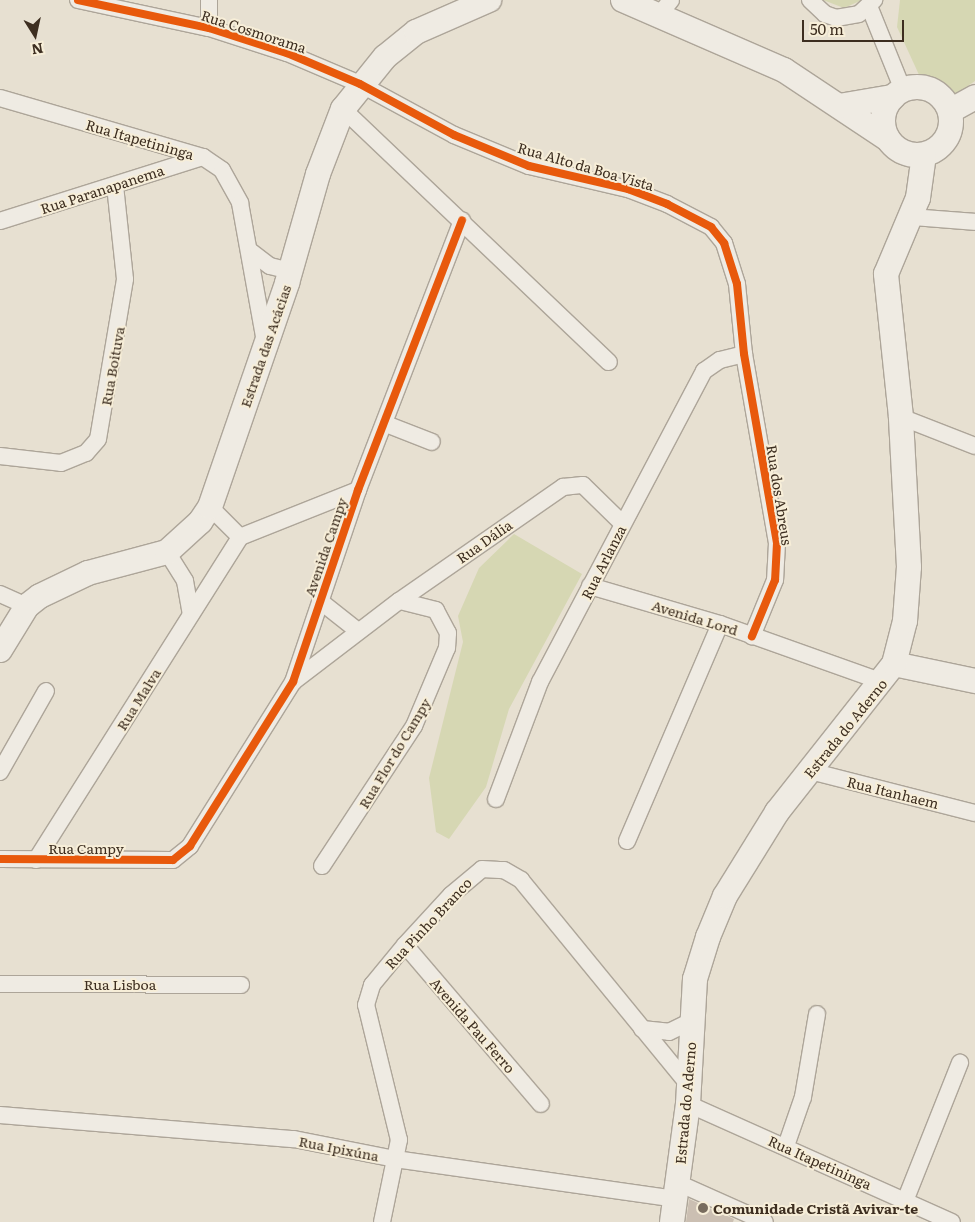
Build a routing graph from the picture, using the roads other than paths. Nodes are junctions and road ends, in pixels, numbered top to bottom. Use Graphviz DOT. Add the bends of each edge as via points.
graph roads {
  1 [pos="78,0"];
  2 [pos="209,0"];
  3 [pos="624,0"];
  4 [pos="810,0"];
  5 [pos="483,1"];
  6 [pos="871,3"];
  7 [pos="665,7"];
  8 [pos="209,28"];
  9 [pos="360,84"];
  10 [pos="898,94"];
  11 [pos="975,97"];
  12 [pos="0,98"];
  13 [pos="838,106"];
  14 [pos="344,109"];
  15 [pos="950,111"];
  16 [pos="888,139"];
  17 [pos="924,155"];
  18 [pos="203,157"];
  19 [pos="115,186"];
  20 [pos="912,217"];
  21 [pos="462,220"];
  22 [pos="0,221"];
  23 [pos="975,222"];
  24 [pos="250,251"];
  25 [pos="290,271"];
  26 [pos="265,342"];
  27 [pos="744,354"];
  28 [pos="609,362"];
  29 [pos="901,416"];
  30 [pos="386,424"];
  31 [pos="432,442"];
  32 [pos="975,446"];
  33 [pos="0,456"];
  34 [pos="358,490"];
  35 [pos="210,508"];
  36 [pos="622,523"];
  37 [pos="240,537"];
  38 [pos="167,552"];
  39 [pos="590,586"];
  40 [pos="0,594"];
  41 [pos="320,601"];
  42 [pos="399,601"];
  43 [pos="27,606"];
  44 [pos="191,614"];
  45 [pos="720,624"];
  46 [pos="358,631"];
  47 [pos="752,636"];
  48 [pos="0,650"];
  49 [pos="889,673"];
  50 [pos="975,681"];
  51 [pos="293,682"];
  52 [pos="46,691"];
  53 [pos="810,771"];
  54 [pos="0,772"];
  55 [pos="496,799"];
  56 [pos="975,813"];
  57 [pos="627,841"];
  58 [pos="0,859"];
  59 [pos="36,860"];
  60 [pos="173,860"];
  61 [pos="322,866"];
  62 [pos="404,945"];
  63 [pos="0,984"];
  64 [pos="241,985"];
  65 [pos="817,1014"];
  66 [pos="692,1021"];
  67 [pos="642,1029"];
  68 [pos="960,1063"];
  69 [pos="688,1094"];
  70 [pos="541,1104"];
  71 [pos="0,1115"];
  72 [pos="786,1146"];
  73 [pos="395,1159"];
  74 [pos="678,1191"];
  75 [pos="905,1201"];
  76 [pos="382,1222"];
  77 [pos="672,1222"];
  78 [pos="765,1222"];
  79 [pos="952,1222"];
  1 -- 8 [label="street, Rua Cosmorama"];
  2 -- 8 [label="street"];
  3 -- 7 [label="main road"];
  4 -- 6 [label="street" via="825,14 836,18 848,17"];
  5 -- 9 [label="main road, Estrada das Acácias" via="416,32"];
  6 -- 10 [label="street"];
  7 -- 13 [label="main road" via="784,70"];
  8 -- 9 [label="street, Rua Cosmorama" via="287,53"];
  9 -- 14 [label="main road, Estrada das Acácias"];
  9 -- 27 [label="street, Rua Alto da Boa Vista" via="454,135 529,166 628,189 667,204 711,227 724,243 737,284"];
  10 -- 13 [label="main road"];
  10 -- 15 [label="main road" via="914,87 931,90"];
  10 -- 16 [label="main road" via="883,117"];
  11 -- 15 [label="main road"];
  12 -- 18 [label="street, Rua Itapetininga"];
  13 -- 16 [label="main road"];
  14 -- 21 [label="street"];
  14 -- 25 [label="main road, Estrada das Acácias" via="318,174"];
  15 -- 17 [label="main road" via="947,139"];
  16 -- 17 [label="main road" via="910,155"];
  17 -- 20 [label="main road, Estrada do Aderno"];
  18 -- 19 [label="street, Rua Paranapanema"];
  18 -- 24 [label="street, Rua Itapetininga" via="222,170 235,188"];
  19 -- 22 [label="street, Rua Paranapanema"];
  19 -- 33 [label="street, Rua Boituva" via="125,279 98,439 86,453 61,463"];
  20 -- 23 [label="street"];
  20 -- 29 [label="main road, Estrada do Aderno" via="886,274"];
  21 -- 28 [label="street"];
  21 -- 30 [label="street, Avenida Campy"];
  24 -- 25 [label="street" via="270,266"];
  24 -- 26 [label="street, Rua Itapetininga"];
  25 -- 26 [label="main road, Estrada das Acácias"];
  26 -- 35 [label="main road, Estrada das Acácias"];
  27 -- 36 [label="street, Rua Arlanza" via="720,360 704,371"];
  27 -- 47 [label="street, Rua dos Abreus" via="777,559 775,580"];
  29 -- 32 [label="street"];
  29 -- 49 [label="main road, Estrada do Aderno" via="909,567 905,621"];
  30 -- 31 [label="street"];
  30 -- 34 [label="street, Avenida Campy"];
  34 -- 37 [label="street"];
  34 -- 41 [label="street, Avenida Campy"];
  35 -- 37 [label="street"];
  35 -- 38 [label="main road, Estrada das Acácias" via="191,532"];
  36 -- 39 [label="street, Rua Arlanza"];
  36 -- 42 [label="street, Rua Dália" via="592,491 572,484 550,494"];
  37 -- 44 [label="street, Rua Malva"];
  38 -- 43 [label="main road, Estrada das Acácias" via="59,584"];
  38 -- 44 [label="street" via="185,581"];
  39 -- 45 [label="street, Avenida Lord"];
  39 -- 55 [label="street, Rua Arlanza" via="540,682"];
  40 -- 43 [label="street"];
  41 -- 46 [label="street"];
  41 -- 51 [label="street, Avenida Campy"];
  42 -- 46 [label="street, Rua Dália"];
  42 -- 61 [label="street, Rua Flor do Campy" via="436,610 448,633 442,665 417,719"];
  43 -- 48 [label="main road, Estrada das Acácias"];
  44 -- 59 [label="street, Rua Malva"];
  45 -- 47 [label="street, Avenida Lord"];
  45 -- 57 [label="street"];
  46 -- 51 [label="street, Rua Dália"];
  47 -- 49 [label="street, Avenida Lord"];
  49 -- 50 [label="main road"];
  49 -- 53 [label="main road, Estrada do Aderno"];
  51 -- 60 [label="street, Avenida Campy" via="190,846"];
  52 -- 54 [label="street"];
  53 -- 56 [label="street, Rua Itanhaem"];
  53 -- 66 [label="main road, Estrada do Aderno" via="777,812 725,896 700,958"];
  58 -- 59 [label="street, Rua Campy"];
  59 -- 60 [label="street, Rua Campy"];
  62 -- 67 [label="street, Rua Pinho Branco" via="473,874 491,867 504,870 521,880"];
  62 -- 70 [label="street, Avenida Pau Ferro"];
  62 -- 73 [label="street, Rua Pinho Branco" via="372,985 366,1005 397,1128"];
  63 -- 64 [label="street, Rua Lisboa"];
  65 -- 72 [label="street" via="803,1097"];
  66 -- 67 [label="street" via="669,1032"];
  66 -- 69 [label="main road, Estrada do Aderno"];
  67 -- 69 [label="street, Rua Pinho Branco"];
  68 -- 75 [label="street"];
  69 -- 72 [label="street, Rua Itapetininga"];
  69 -- 74 [label="main road, Estrada do Aderno"];
  71 -- 73 [label="street, Rua Ipixúna" via="294,1139"];
  72 -- 75 [label="street, Rua Itapetininga"];
  73 -- 74 [label="street, Rua Ipixúna"];
  73 -- 76 [label="street, Rua Pinho Branco"];
  74 -- 77 [label="main road, Estrada do Aderno"];
  74 -- 78 [label="street, Rua Ipixúna"];
  75 -- 79 [label="street, Rua Itapetininga"];
}
